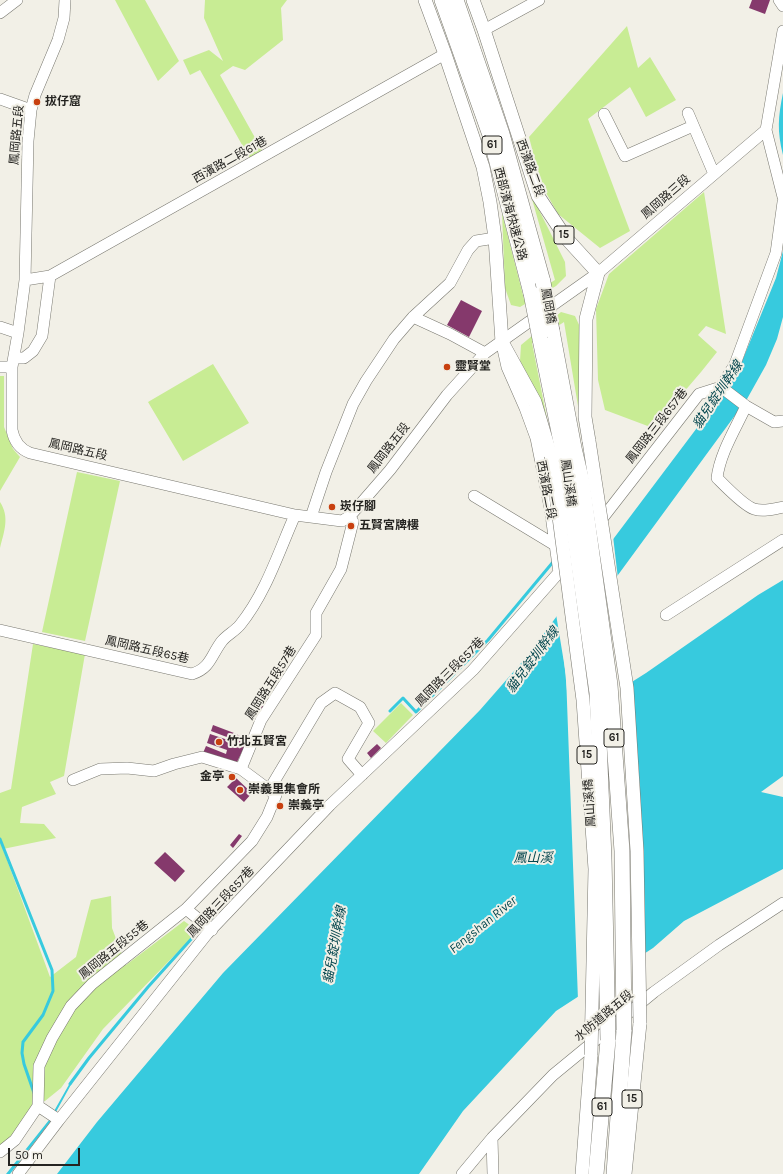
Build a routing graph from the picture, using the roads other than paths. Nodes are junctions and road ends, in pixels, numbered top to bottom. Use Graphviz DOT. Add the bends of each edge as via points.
graph roads {
  1 [pos="17,0"];
  2 [pos="65,0"];
  3 [pos="425,0"];
  4 [pos="442,0"];
  5 [pos="456,0"];
  6 [pos="473,0"];
  7 [pos="539,0"];
  8 [pos="779,0"];
  9 [pos="783,6"];
  10 [pos="0,13"];
  11 [pos="484,30"];
  12 [pos="783,31"];
  13 [pos="781,47"];
  14 [pos="446,54"];
  15 [pos="0,99"];
  16 [pos="31,110"];
  17 [pos="688,113"];
  18 [pos="604,114"];
  19 [pos="693,126"];
  20 [pos="766,130"];
  21 [pos="714,174"];
  22 [pos="783,197"];
  23 [pos="783,202"];
  24 [pos="495,238"];
  25 [pos="598,272"];
  26 [pos="50,276"];
  27 [pos="25,280"];
  28 [pos="543,282"];
  29 [pos="531,293"];
  30 [pos="413,316"];
  31 [pos="0,326"];
  32 [pos="18,333"];
  33 [pos="546,335"];
  34 [pos="502,342"];
  35 [pos="485,353"];
  36 [pos="13,363"];
  37 [pos="0,367"];
  38 [pos="721,387"];
  39 [pos="746,406"];
  40 [pos="783,421"];
  41 [pos="563,452"];
  42 [pos="474,496"];
  43 [pos="783,507"];
  44 [pos="295,515"];
  45 [pos="350,516"];
  46 [pos="311,517"];
  47 [pos="783,540"];
  48 [pos="555,545"];
  49 [pos="559,573"];
  50 [pos="666,615"];
  51 [pos="0,630"];
  52 [pos="241,769"];
  53 [pos="362,775"];
  54 [pos="73,780"];
  55 [pos="269,790"];
  56 [pos="783,903"];
  57 [pos="186,909"];
  58 [pos="212,930"];
  59 [pos="38,1106"];
  60 [pos="58,1120"];
  61 [pos="492,1138"];
  62 [pos="0,1152"];
  63 [pos="18,1174"];
  64 [pos="462,1174"];
  65 [pos="493,1174"];
  66 [pos="582,1174"];
  67 [pos="596,1174"];
  68 [pos="614,1174"];
  69 [pos="625,1174"];
  1 -- 10 [label="street"];
  2 -- 16 [label="street, 鳳岡路五段" via="64,18 58,40"];
  3 -- 14 [label="main road, 西濱路二段 / 15"];
  4 -- 29 [label="highway, 西部濱海快速公路 / 61" via="490,135"];
  5 -- 28 [label="highway, 西部濱海快速公路 / 61" via="502,134"];
  6 -- 11 [label="main road, 西濱路二段 / 15"];
  7 -- 11 [label="street"];
  8 -- 9 [label="street"];
  11 -- 25 [label="main road, 西濱路二段 / 15" via="538,196 566,238"];
  12 -- 13 [label="street"];
  13 -- 20 [label="street"];
  14 -- 24 [label="main road, 西濱路二段 / 15" via="482,167"];
  14 -- 26 [label="street, 西濱路二段61巷"];
  15 -- 16 [label="street"];
  16 -- 27 [label="street, 鳳岡路五段"];
  17 -- 19 [label="street"];
  18 -- 19 [label="street" via="625,156"];
  19 -- 21 [label="street"];
  20 -- 21 [label="street, 鳳岡路三段"];
  20 -- 22 [label="street"];
  21 -- 25 [label="street, 鳳岡路三段"];
  23 -- 38 [label="street" via="776,253 735,364"];
  24 -- 30 [label="street" via="476,241 468,250 450,283"];
  24 -- 34 [label="main road, 西濱路二段 / 15"];
  25 -- 34 [label="street, 鳳岡路三段"];
  25 -- 69 [label="main road, 15, bridge" via="586,319 585,417 627,688 637,851 640,1023"];
  26 -- 27 [label="street, 西濱路二段61巷"];
  26 -- 36 [label="street" via="42,336 33,351"];
  27 -- 32 [label="street, 鳳岡路五段"];
  28 -- 33 [label="highway, 鳳岡橋 / 61, bridge"];
  29 -- 33 [label="highway, 鳳岡橋 / 61, bridge"];
  30 -- 35 [label="street"];
  30 -- 46 [label="street" via="394,339 353,404"];
  31 -- 32 [label="street"];
  32 -- 36 [label="street, 鳳岡路五段"];
  33 -- 41 [label="highway, 61"];
  34 -- 35 [label="street, 鳳岡路五段"];
  34 -- 41 [label="main road, 西濱路二段 / 15"];
  34 -- 48 [label="street, 西濱路二段" via="507,367 536,438"];
  35 -- 45 [label="street, 鳳岡路五段" via="447,395 390,470"];
  36 -- 37 [label="street"];
  36 -- 44 [label="street, 鳳岡路五段" via="12,430 17,444 26,451"];
  38 -- 39 [label="street"];
  38 -- 49 [label="street, 鳳岡路三段657巷" via="699,394"];
  39 -- 40 [label="street" via="774,422"];
  39 -- 43 [label="street" via="726,448 718,478 754,509"];
  41 -- 66 [label="main road, 鳳山溪橋 / 15, bridge" via="594,861 591,1055"];
  41 -- 67 [label="highway, 鳳山溪橋 / 61, bridge" via="597,693 608,1040"];
  41 -- 68 [label="highway, 鳳山溪橋 / 61, bridge" via="582,482 610,686 622,852 624,1030"];
  42 -- 48 [label="street"];
  44 -- 46 [label="street, 鳳岡路五段"];
  44 -- 51 [label="street, 鳳岡路五段65巷" via="255,603 240,626 223,640 211,660 200,671 192,674"];
  45 -- 46 [label="street, 鳳岡路五段" via="342,520"];
  45 -- 52 [label="street, 鳳岡路五段57巷" via="353,522 342,569 316,612 316,635 261,720"];
  47 -- 50 [label="street"];
  48 -- 49 [label="street, 西濱路二段"];
  49 -- 53 [label="street, 鳳岡路三段657巷" via="473,670"];
  52 -- 54 [label="street" via="202,758 154,771 100,769"];
  52 -- 55 [label="street"];
  53 -- 55 [label="street" via="348,759 369,723 360,707 335,693 321,703"];
  53 -- 58 [label="street, 鳳岡路三段657巷" via="330,804"];
  55 -- 57 [label="street, 鳳岡路五段55巷" via="276,795 267,818 252,841"];
  56 -- 61 [label="street, 水防道路五段" via="654,992 553,1075"];
  57 -- 58 [label="street"];
  57 -- 59 [label="street, 鳳岡路五段55巷" via="92,984 71,1006 39,1066"];
  58 -- 60 [label="street, 鳳岡路三段657巷"];
  59 -- 60 [label="street"];
  59 -- 62 [label="street" via="15,1140"];
  60 -- 63 [label="street, 鳳岡路三段657巷"];
  61 -- 64 [label="street, 水防道路五段"];
  61 -- 65 [label="street"];
}
